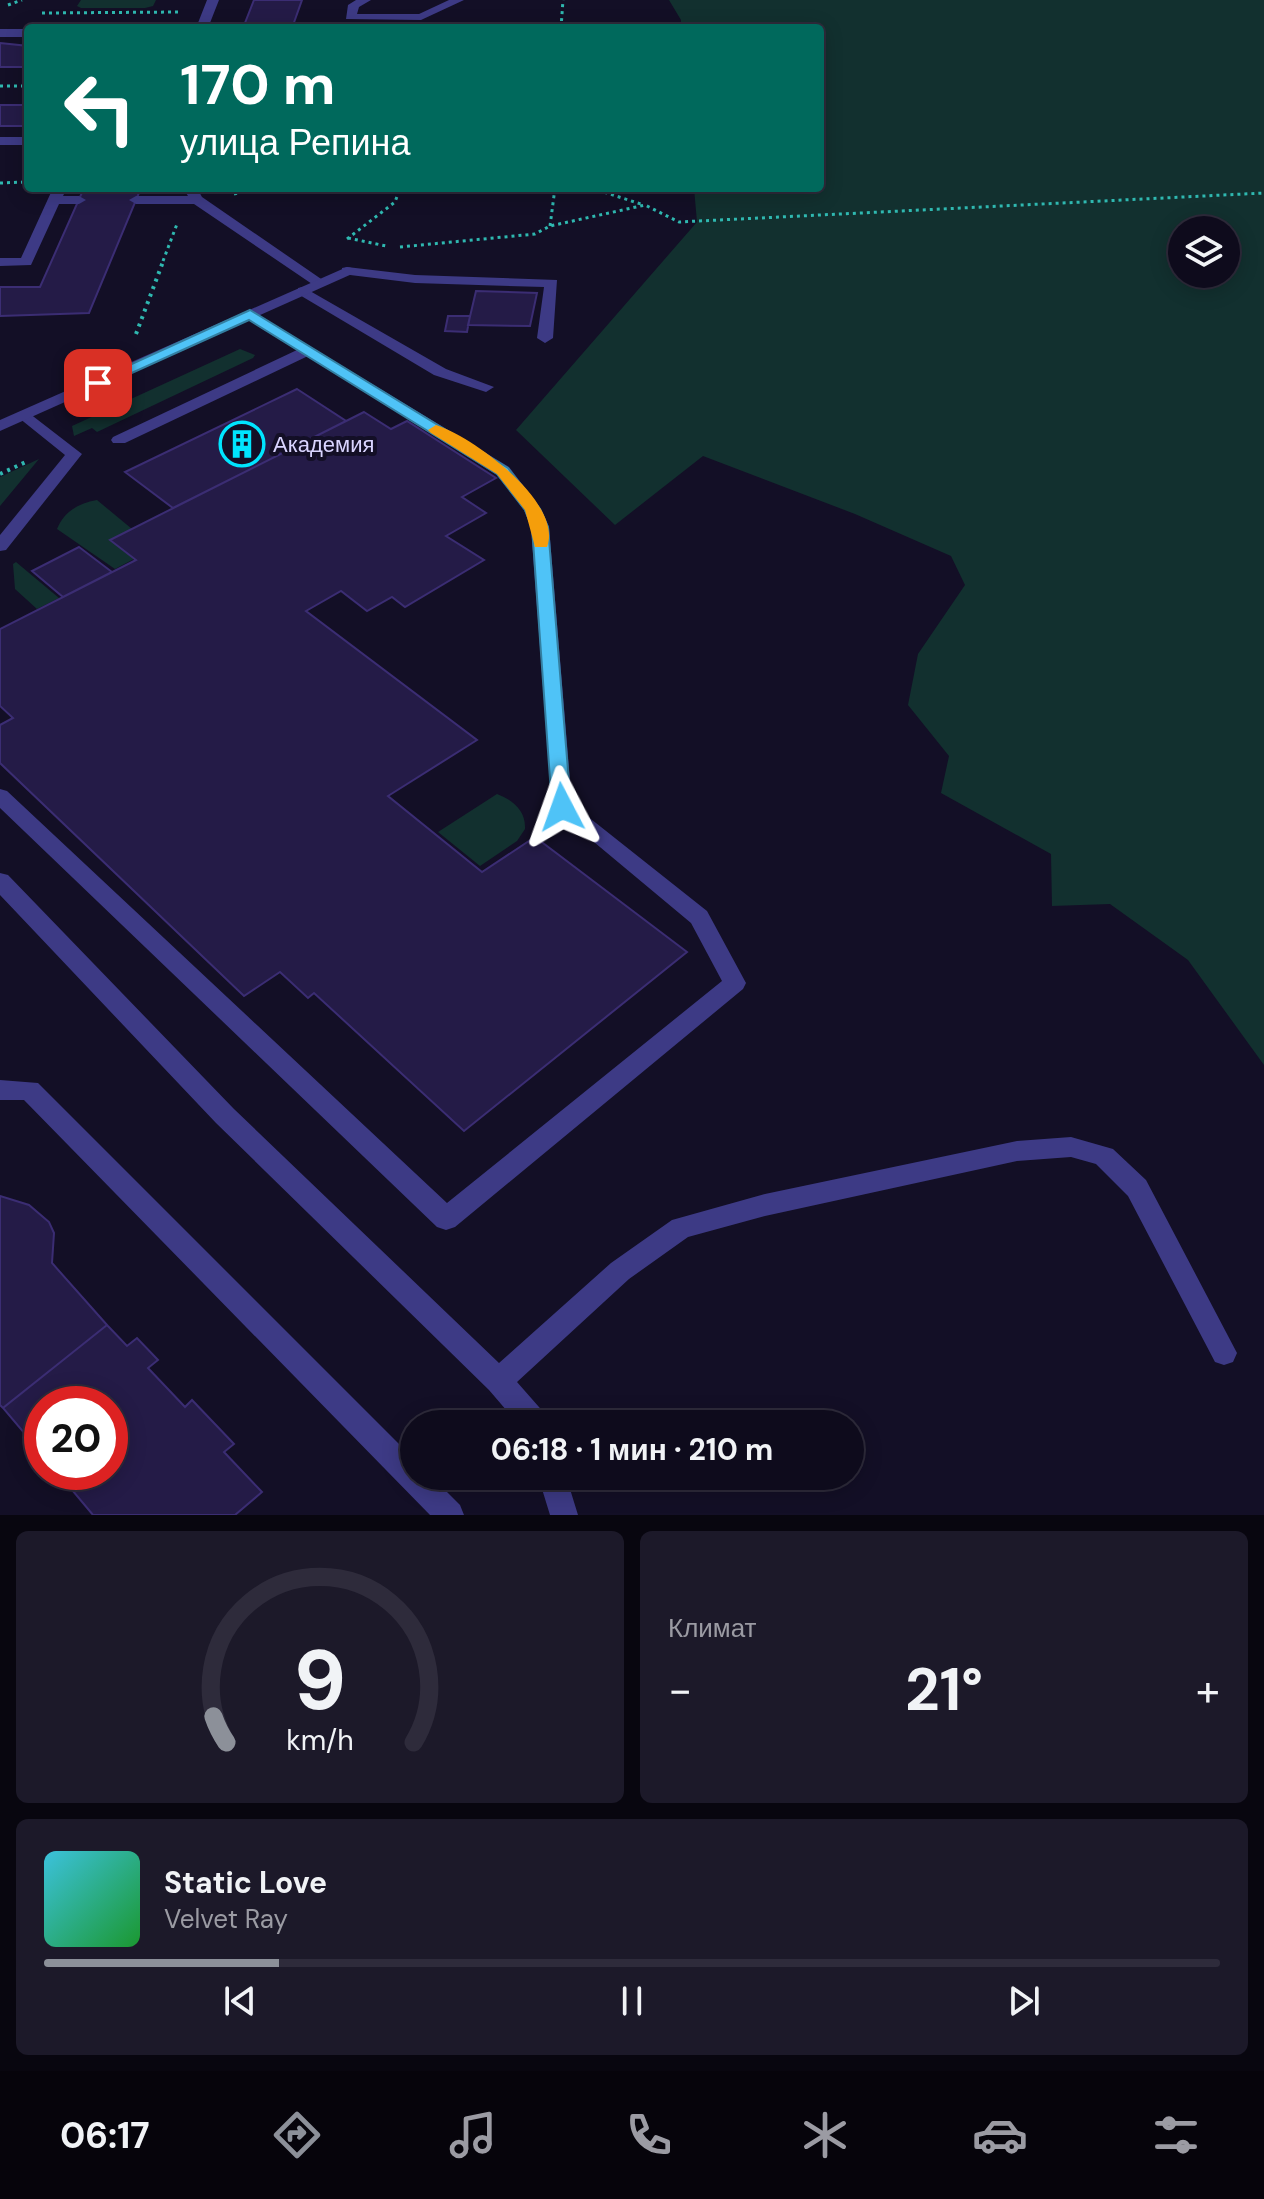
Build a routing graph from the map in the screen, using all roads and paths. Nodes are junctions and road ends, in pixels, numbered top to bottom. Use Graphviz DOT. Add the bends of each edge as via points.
graph roads {
  1 [pos="365,0"];
  2 [pos="458,0"];
  3 [pos="563,0"];
  4 [pos="211,6"];
  5 [pos="30,13"];
  6 [pos="561,24"];
  7 [pos="0,33"];
  8 [pos="24,33"];
  9 [pos="0,86"];
  10 [pos="24,86"];
  11 [pos="0,141"];
  12 [pos="24,141"];
  13 [pos="24,182"];
  14 [pos="0,183"];
  15 [pos="554,192"];
  16 [pos="604,192"];
  17 [pos="1264,193"];
  18 [pos="58,194"];
  19 [pos="191,196"];
  20 [pos="79,200"];
  21 [pos="136,200"];
  22 [pos="645,205"];
  23 [pos="550,226"];
  24 [pos="348,238"];
  25 [pos="0,262"];
  26 [pos="320,283"];
  27 [pos="303,291"];
  28 [pos="250,314"];
  29 [pos="545,338"];
  30 [pos="309,350"];
  31 [pos="122,372"];
  32 [pos="486,387"];
  33 [pos="25,415"];
  34 [pos="0,426"];
  35 [pos="119,440"];
  36 [pos="0,546"];
  37 [pos="0,796"];
  38 [pos="0,881"];
  39 [pos="0,1090"];
  40 [pos="1224,1353"];
  41 [pos="499,1381"];
  42 [pos="524,1410"];
  43 [pos="556,1490"];
  44 [pos="450,1515"];
  45 [pos="564,1515"];
  1 -- 2 [label="street" via="354,5 350,17 421,17"];
  3 -- 6 [label="path"];
  4 -- 5 [label="path"];
  7 -- 8 [label="street"];
  9 -- 10 [label="path"];
  11 -- 12 [label="street"];
  13 -- 14 [label="path"];
  15 -- 23 [label="path"];
  16 -- 22 [label="path"];
  17 -- 22 [label="path" via="679,222"];
  18 -- 20 [label="street"];
  18 -- 25 [label="street" via="26,262"];
  19 -- 21 [label="street"];
  19 -- 26 [label="street"];
  19 -- 31 [label="path"];
  22 -- 23 [label="path"];
  23 -- 24 [label="path" via="535,234 415,248"];
  26 -- 27 [label="street"];
  26 -- 29 [label="street" via="347,271 415,279 552,283"];
  27 -- 28 [label="street"];
  27 -- 32 [label="street" via="440,372"];
  28 -- 30 [label="street"];
  28 -- 31 [label="street"];
  30 -- 35 [label="street"];
  30 -- 37 [label="street" via="503,471 532,509 540,527 562,807 699,917 735,983 446,1219"];
  31 -- 33 [label="street"];
  33 -- 34 [label="street"];
  33 -- 36 [label="street" via="74,454"];
  38 -- 41 [label="street" via="225,1116"];
  39 -- 44 [label="street" via="30,1090"];
  40 -- 41 [label="street" via="1137,1188 1104,1156 1071,1147 1017,1151 681,1228 620,1271"];
  41 -- 42 [label="street"];
  43 -- 45 [label="street"];
}
